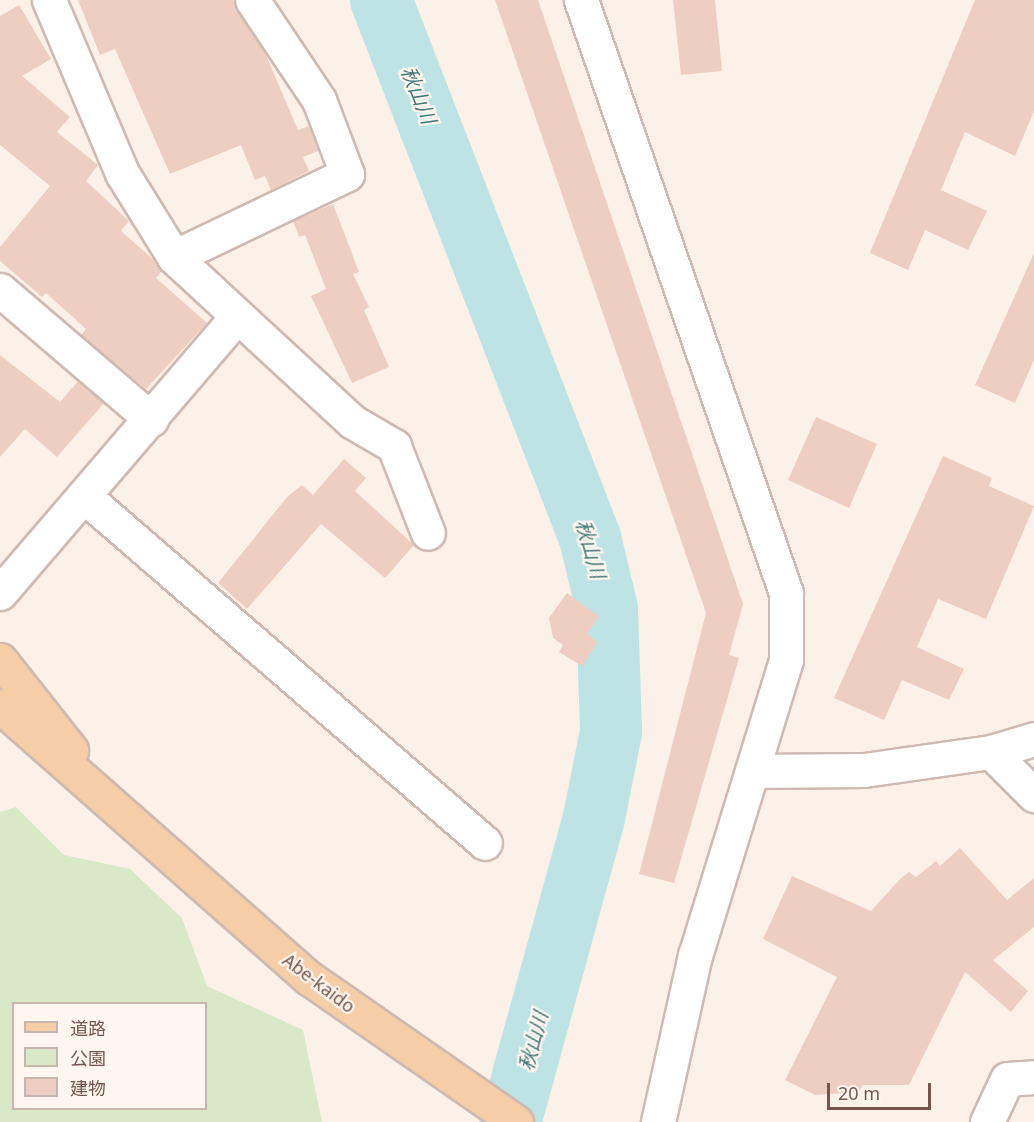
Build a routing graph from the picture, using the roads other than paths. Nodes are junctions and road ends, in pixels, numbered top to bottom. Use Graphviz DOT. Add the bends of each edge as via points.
graph roads {
  1 [pos="49,0"];
  2 [pos="252,0"];
  3 [pos="581,0"];
  4 [pos="174,257"];
  5 [pos="0,290"];
  6 [pos="236,318"];
  7 [pos="151,419"];
  8 [pos="84,496"];
  9 [pos="428,533"];
  10 [pos="0,593"];
  11 [pos="0,660"];
  12 [pos="0,706"];
  13 [pos="1034,739"];
  14 [pos="991,752"];
  15 [pos="752,771"];
  16 [pos="1034,795"];
  17 [pos="134,830"];
  18 [pos="485,843"];
  19 [pos="1034,1077"];
  20 [pos="516,1122"];
  21 [pos="658,1122"];
  22 [pos="987,1122"];
  1 -- 4 [label="street" via="123,173"];
  2 -- 4 [label="street" via="319,100 347,174"];
  3 -- 15 [label="street" via="786,593 786,660"];
  4 -- 6 [label="street"];
  5 -- 7 [label="street"];
  6 -- 7 [label="street"];
  6 -- 9 [label="street" via="353,422 394,446"];
  7 -- 8 [label="street"];
  8 -- 10 [label="street"];
  8 -- 18 [label="street"];
  11 -- 17 [label="main road, Abe-kaido"];
  12 -- 17 [label="main road, Abe-kaido"];
  13 -- 14 [label="street"];
  14 -- 15 [label="street" via="864,770"];
  14 -- 16 [label="street"];
  15 -- 21 [label="street" via="695,955"];
  17 -- 20 [label="main road, Abe-kaido" via="309,978"];
  19 -- 22 [label="street" via="1007,1079"];
}
